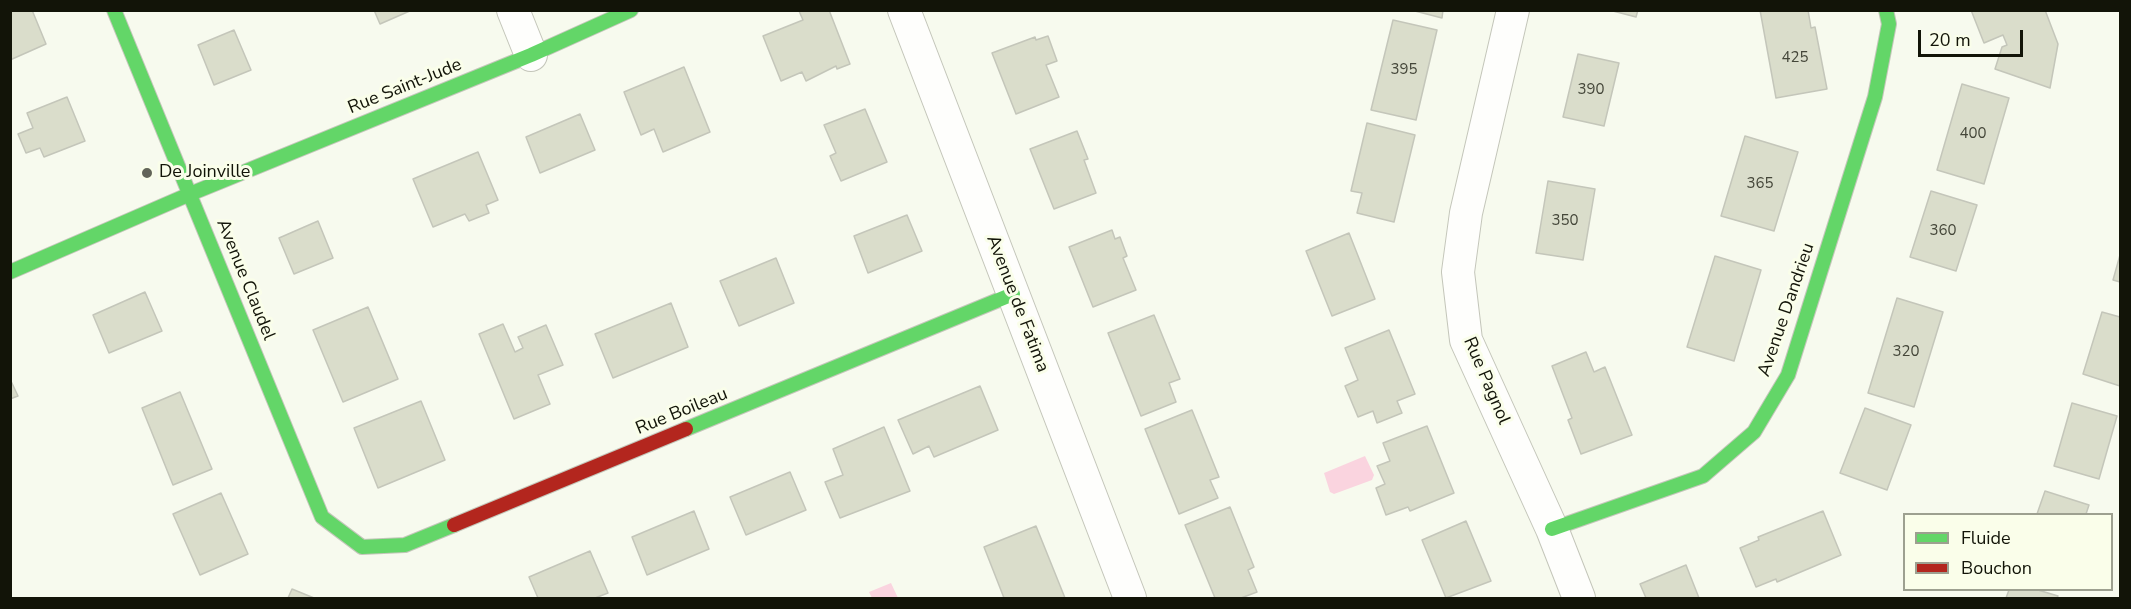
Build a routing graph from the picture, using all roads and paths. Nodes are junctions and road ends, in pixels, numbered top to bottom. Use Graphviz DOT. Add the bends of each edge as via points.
graph roads {
  1 [pos="114,10"];
  2 [pos="513,10"];
  3 [pos="631,10"];
  4 [pos="904,10"];
  5 [pos="1513,10"];
  6 [pos="1886,10"];
  7 [pos="531,55"];
  8 [pos="190,194"];
  9 [pos="10,272"];
  10 [pos="1013,294"];
  11 [pos="1552,529"];
  12 [pos="362,547"];
  13 [pos="1130,598"];
  14 [pos="1579,598"];
  1 -- 8 [label="street, Avenue Claudel"];
  2 -- 7 [label="street"];
  3 -- 7 [label="street, Rue Saint-Jude"];
  4 -- 10 [label="street, Avenue de Fatima"];
  5 -- 11 [label="street, Rue Pagnol" via="1466,213 1458,272 1466,340"];
  6 -- 11 [label="street, Avenue Dandrieu" via="1889,24 1872,108 1788,375 1754,432 1703,476"];
  7 -- 8 [label="street, Rue Saint-Jude"];
  8 -- 9 [label="street, Rue Saint-Jude"];
  8 -- 12 [label="street, Avenue Claudel" via="322,517"];
  10 -- 12 [label="street, Rue Boileau" via="405,545"];
  10 -- 13 [label="street, Avenue de Fatima"];
  11 -- 14 [label="street, Rue Pagnol"];
}
